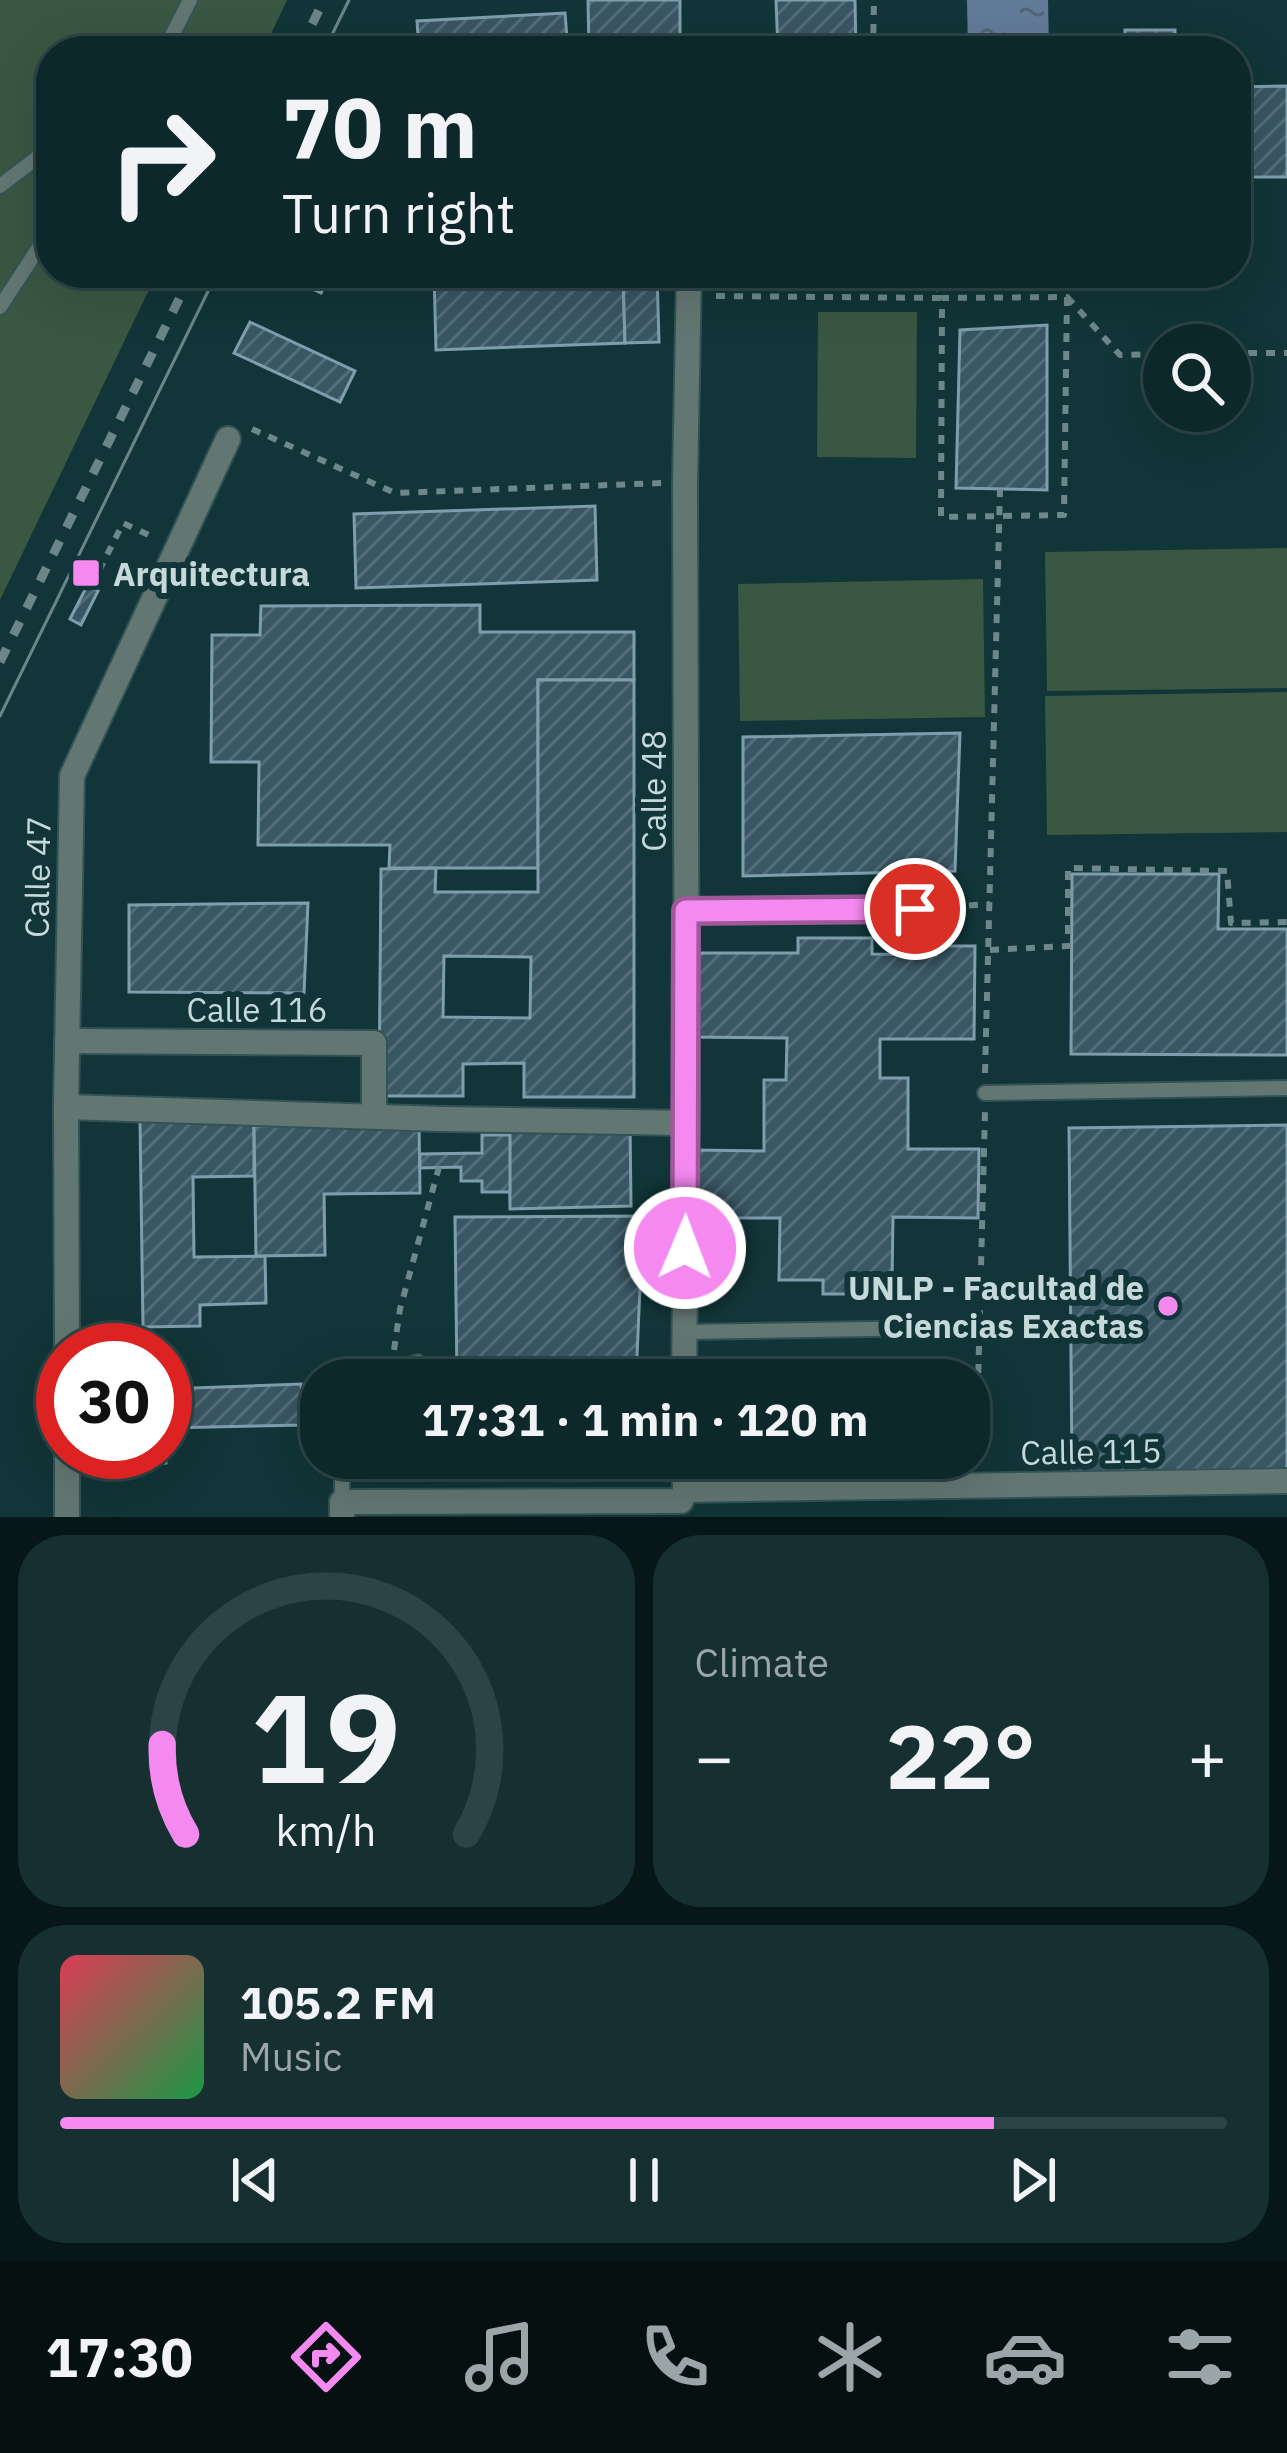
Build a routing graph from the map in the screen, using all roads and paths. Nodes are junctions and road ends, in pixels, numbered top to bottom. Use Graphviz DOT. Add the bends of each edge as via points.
graph roads {
  1 [pos="190,0"];
  2 [pos="874,0"];
  3 [pos="172,36"];
  4 [pos="874,36"];
  5 [pos="36,158"];
  6 [pos="0,186"];
  7 [pos="36,252"];
  8 [pos="688,288"];
  9 [pos="761,288"];
  10 [pos="938,288"];
  11 [pos="1067,297"];
  12 [pos="942,298"];
  13 [pos="0,308"];
  14 [pos="1287,352"];
  15 [pos="1251,353"];
  16 [pos="1143,354"];
  17 [pos="237,433"];
  18 [pos="685,482"];
  19 [pos="1000,489"];
  20 [pos="999,516"];
  21 [pos="177,548"];
  22 [pos="86,573"];
  23 [pos="990,904"];
  24 [pos="915,909"];
  25 [pos="686,911"];
  26 [pos="1287,922"];
  27 [pos="988,950"];
  28 [pos="67,1041"];
  29 [pos="1287,1088"];
  30 [pos="985,1093"];
  31 [pos="66,1107"];
  32 [pos="374,1116"];
  33 [pos="687,1123"];
  34 [pos="439,1167"];
  35 [pos="67,1323"];
  36 [pos="934,1328"];
  37 [pos="684,1332"];
  38 [pos="393,1359"];
  39 [pos="684,1359"];
  40 [pos="67,1479"];
  41 [pos="342,1479"];
  42 [pos="685,1479"];
  43 [pos="1287,1481"];
  44 [pos="975,1485"];
  45 [pos="685,1490"];
  46 [pos="342,1510"];
  47 [pos="67,1517"];
  1 -- 3 [label="lane"];
  2 -- 4 [label="path"];
  5 -- 6 [label="lane"];
  7 -- 13 [label="lane"];
  8 -- 18 [label="street, Calle 48"];
  9 -- 12 [label="path"];
  10 -- 12 [label="path"];
  11 -- 12 [label="path"];
  11 -- 16 [label="path" via="1120,355"];
  11 -- 20 [label="path" via="1064,515"];
  12 -- 20 [label="path" via="941,517"];
  14 -- 15 [label="path"];
  17 -- 18 [label="path" via="395,493"];
  17 -- 21 [label="street, Calle 47"];
  18 -- 25 [label="street, Calle 48"];
  19 -- 20 [label="path"];
  20 -- 23 [label="path"];
  21 -- 22 [label="path" via="123,523 96,577"];
  21 -- 28 [label="street, Calle 47" via="72,776"];
  23 -- 24 [label="path"];
  23 -- 27 [label="path"];
  24 -- 25 [label="lane"];
  25 -- 33 [label="street, Calle 48"];
  26 -- 27 [label="path" via="1231,923 1228,872 1068,868 1068,946"];
  27 -- 30 [label="path"];
  28 -- 31 [label="street, Calle 47"];
  28 -- 32 [label="street, Calle 116" via="374,1043"];
  29 -- 30 [label="lane"];
  30 -- 44 [label="path"];
  31 -- 32 [label="street"];
  31 -- 35 [label="street, Calle 47"];
  32 -- 33 [label="street"];
  33 -- 37 [label="street, Calle 48"];
  34 -- 38 [label="path"];
  36 -- 37 [label="lane"];
  37 -- 39 [label="street, Calle 48"];
  40 -- 47 [label="street"];
  41 -- 46 [label="lane"];
  42 -- 45 [label="street"];
  43 -- 44 [label="street, Calle 115"];
  44 -- 45 [label="street, Calle 115"];
  45 -- 46 [label="street, Calle 115" via="681,1501"];
}
